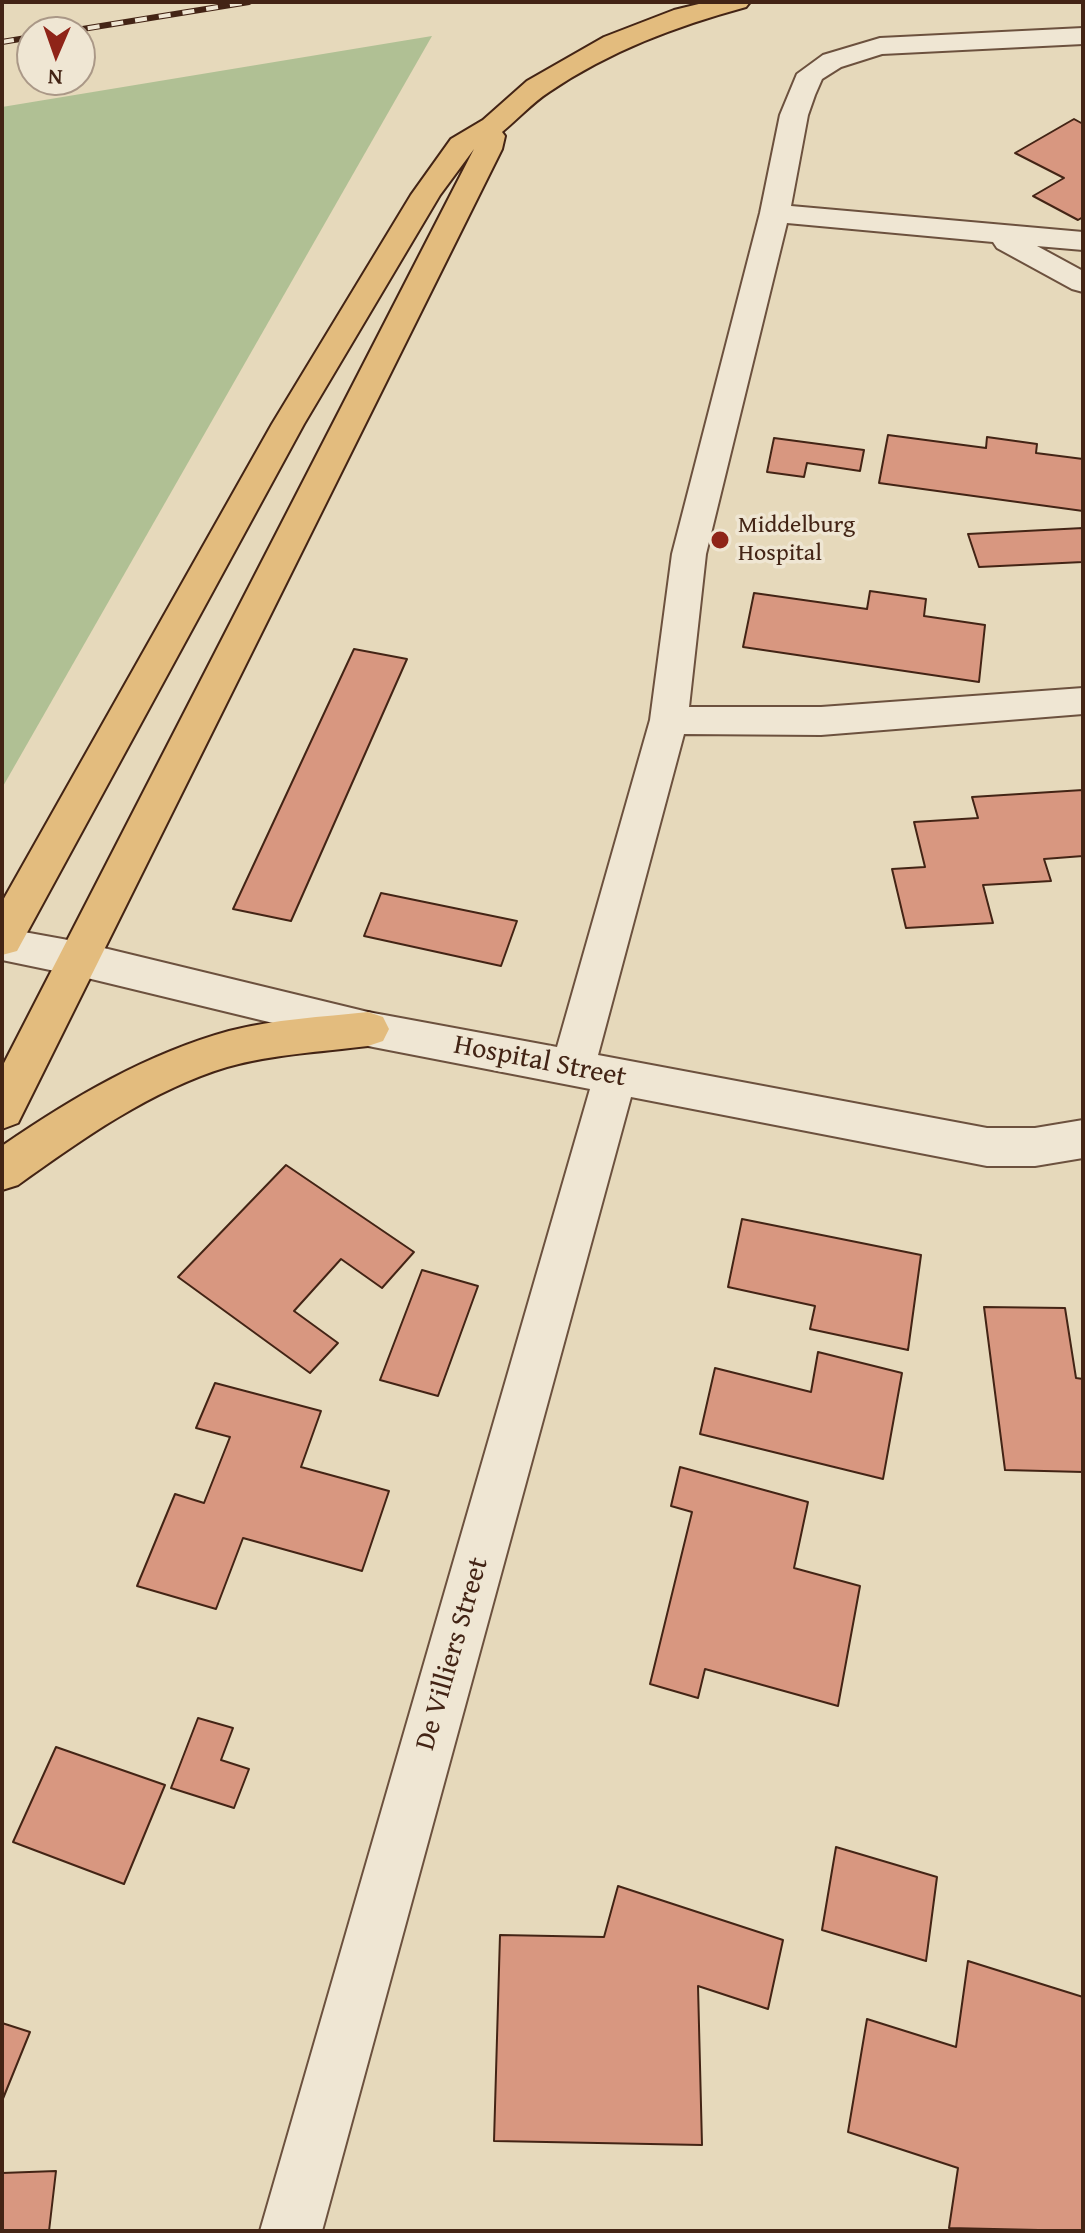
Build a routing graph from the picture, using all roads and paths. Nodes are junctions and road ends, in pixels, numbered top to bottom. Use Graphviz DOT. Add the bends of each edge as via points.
graph roads {
  1 [pos="737,2"];
  2 [pos="1083,36"];
  3 [pos="493,126"];
  4 [pos="775,213"];
  5 [pos="992,233"];
  6 [pos="1083,241"];
  7 [pos="1083,283"];
  8 [pos="1083,701"];
  9 [pos="669,720"];
  10 [pos="2,941"];
  11 [pos="79,959"];
  12 [pos="368,1029"];
  13 [pos="594,1073"];
  14 [pos="2,1110"];
  15 [pos="1083,1139"];
  16 [pos="2,1171"];
  17 [pos="291,2231"];
  1 -- 3 [label="main road" via="613,43 537,87"];
  2 -- 4 [label="street, De Villiers Street" via="880,46 832,61 811,74 801,95"];
  3 -- 10 [label="main road" via="461,145 426,195 288,424"];
  3 -- 11 [label="main road" via="488,149"];
  4 -- 5 [label="street"];
  4 -- 9 [label="street, De Villiers Street" via="689,554"];
  5 -- 6 [label="street"];
  5 -- 7 [label="street"];
  8 -- 9 [label="street" via="821,721"];
  9 -- 13 [label="street, De Villiers Street"];
  10 -- 11 [label="street, Hospital Street"];
  11 -- 12 [label="street, Hospital Street"];
  11 -- 14 [label="main road"];
  12 -- 13 [label="street, Hospital Street"];
  12 -- 16 [label="main road" via="262,1041 200,1059 134,1087"];
  13 -- 15 [label="street, Hospital Street" via="987,1147"];
  13 -- 17 [label="street, De Villiers Street"];
}
